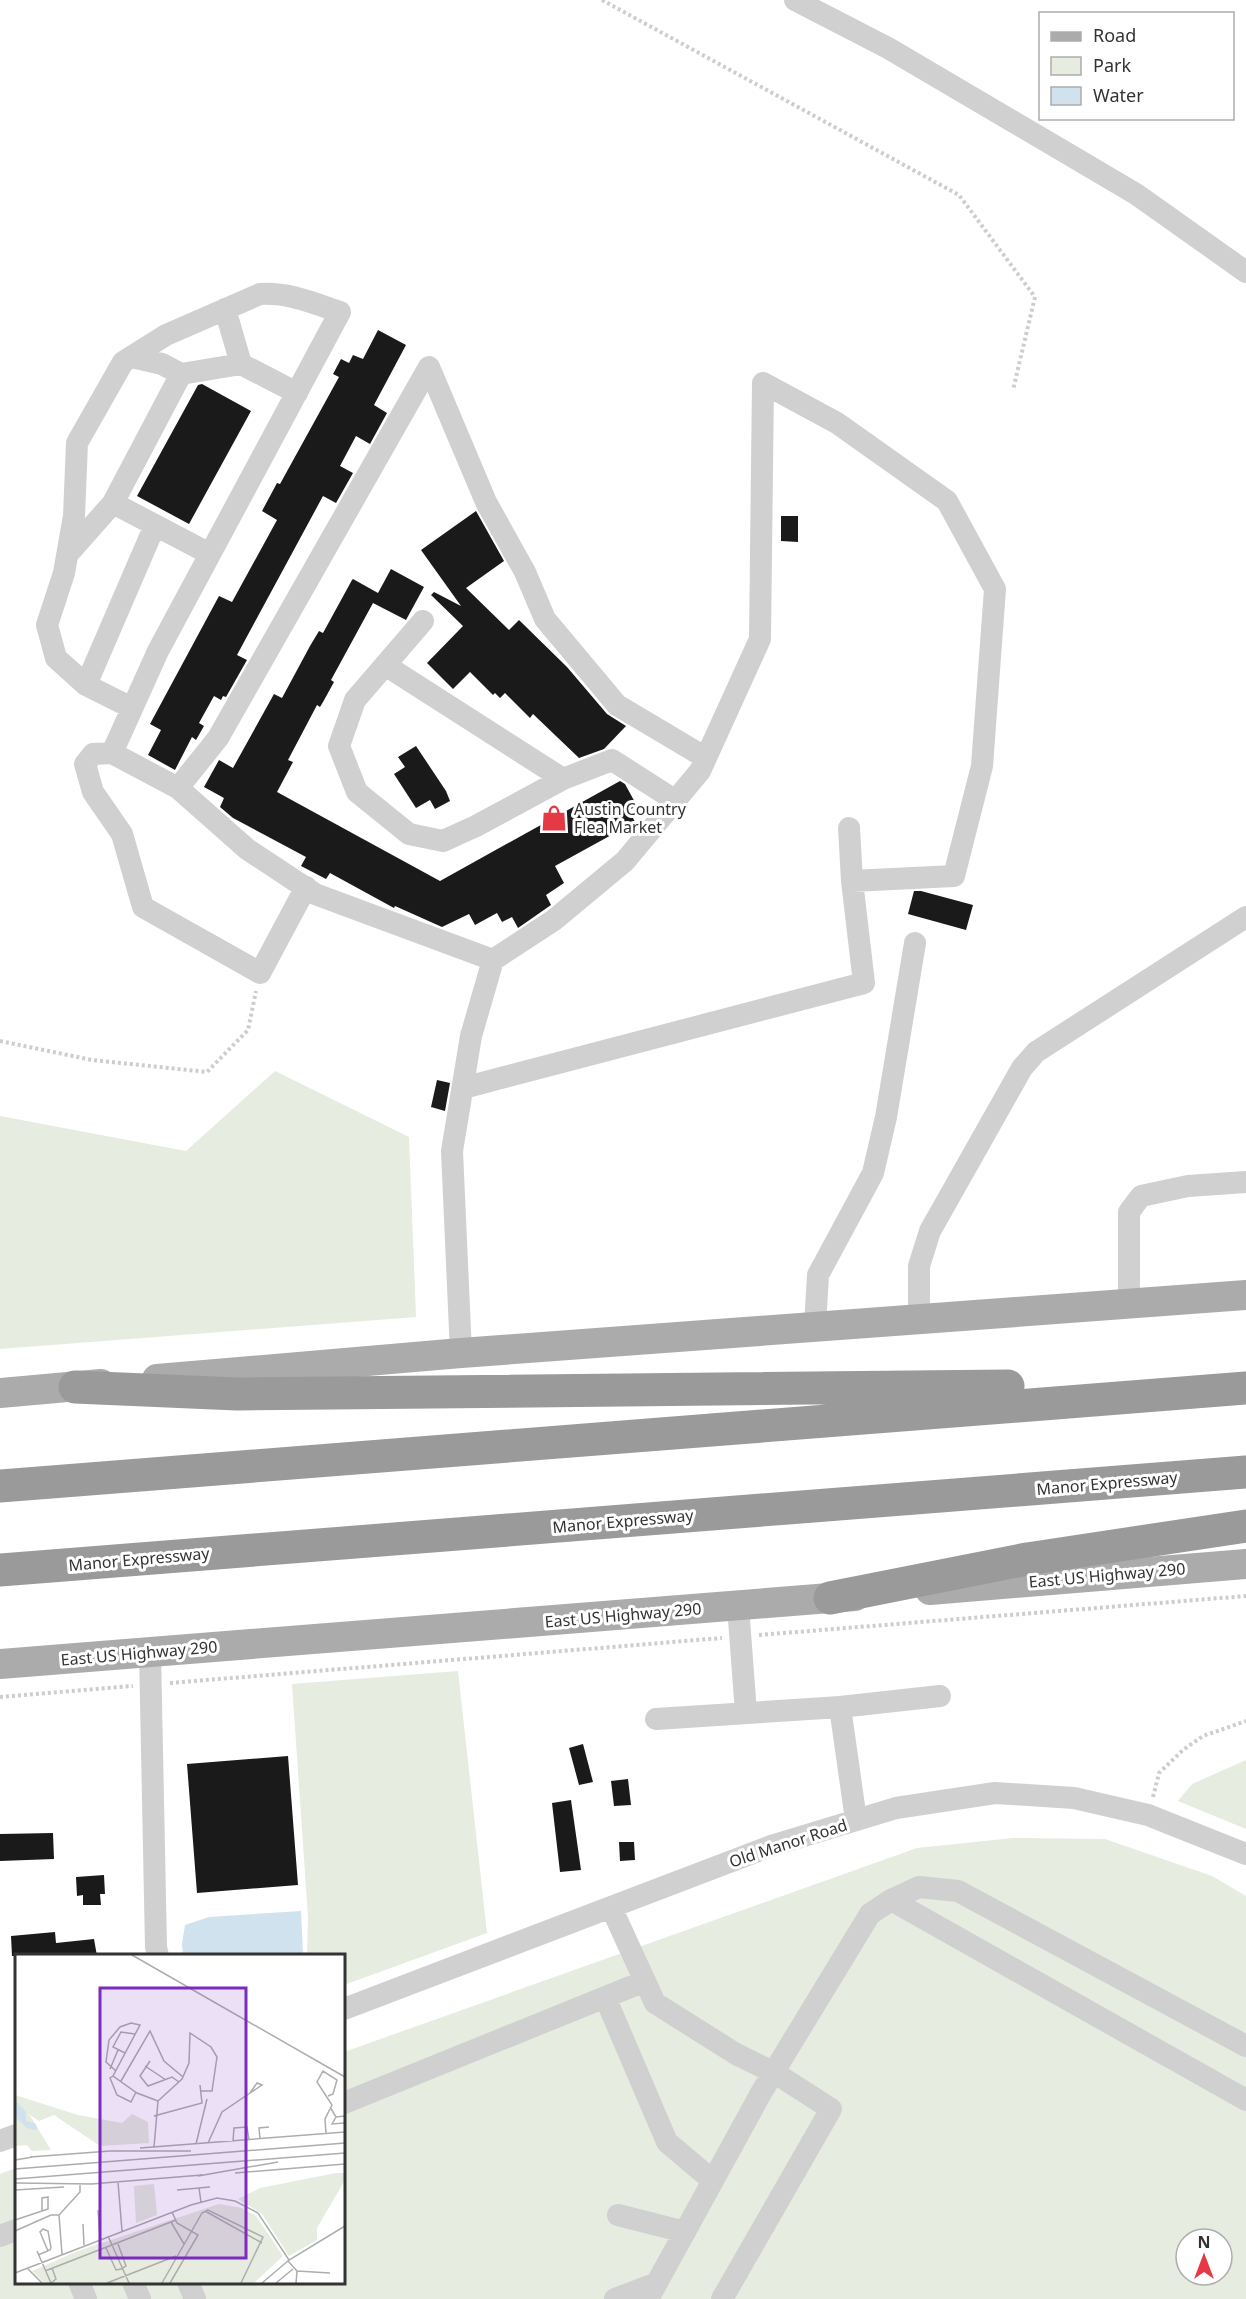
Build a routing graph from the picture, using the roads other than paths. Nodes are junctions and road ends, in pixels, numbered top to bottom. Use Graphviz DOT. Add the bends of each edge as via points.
graph roads {
  1 [pos="795,0"];
  2 [pos="1246,272"];
  3 [pos="225,309"];
  4 [pos="132,357"];
  5 [pos="241,364"];
  6 [pos="181,374"];
  7 [pos="297,393"];
  8 [pos="113,503"];
  9 [pos="155,525"];
  10 [pos="210,554"];
  11 [pos="67,555"];
  12 [pos="423,621"];
  13 [pos="385,665"];
  14 [pos="86,685"];
  15 [pos="132,708"];
  16 [pos="112,753"];
  17 [pos="706,758"];
  18 [pos="564,779"];
  19 [pos="178,788"];
  20 [pos="676,801"];
  21 [pos="849,828"];
  22 [pos="852,881"];
  23 [pos="306,887"];
  24 [pos="1246,917"];
  25 [pos="915,943"];
  26 [pos="493,960"];
  27 [pos="463,1088"];
  28 [pos="1246,1182"];
  29 [pos="1246,1295"];
  30 [pos="1129,1303"];
  31 [pos="919,1319"];
  32 [pos="815,1326"];
  33 [pos="461,1353"];
  34 [pos="75,1387"];
  35 [pos="1246,1388"];
  36 [pos="0,1393"];
  37 [pos="1150,1395"];
  38 [pos="1246,1472"];
  39 [pos="0,1486"];
  40 [pos="1246,1526"];
  41 [pos="1246,1564"];
  42 [pos="0,1570"];
  43 [pos="830,1599"];
  44 [pos="738,1606"];
  45 [pos="150,1652"];
  46 [pos="0,1664"];
  47 [pos="940,1696"];
  48 [pos="840,1707"];
  49 [pos="746,1713"];
  50 [pos="656,1719"];
  51 [pos="856,1820"];
  52 [pos="1246,1854"];
  53 [pos="891,1900"];
  54 [pos="611,1907"];
  55 [pos="158,1954"];
  56 [pos="645,1981"];
  57 [pos="605,1997"];
  58 [pos="345,2009"];
  59 [pos="1246,2046"];
  60 [pos="775,2073"];
  61 [pos="1246,2100"];
  62 [pos="345,2103"];
  63 [pos="15,2135"];
  64 [pos="0,2141"];
  65 [pos="713,2181"];
  66 [pos="618,2215"];
  67 [pos="15,2230"];
  68 [pos="685,2232"];
  69 [pos="0,2236"];
  70 [pos="79,2284"];
  71 [pos="133,2284"];
  72 [pos="188,2284"];
  73 [pos="652,2291"];
  74 [pos="86,2299"];
  75 [pos="140,2299"];
  76 [pos="195,2299"];
  77 [pos="615,2299"];
  78 [pos="722,2299"];
  1 -- 2 [label="street" via="898,54 1136,194"];
  3 -- 4 [label="street" via="166,335"];
  3 -- 5 [label="street"];
  3 -- 7 [label="street" via="260,294 276,293 340,312"];
  4 -- 6 [label="street" via="162,364"];
  4 -- 11 [label="street" via="123,362 77,443 74,516"];
  5 -- 6 [label="street"];
  5 -- 7 [label="street"];
  6 -- 8 [label="street"];
  7 -- 10 [label="street"];
  8 -- 9 [label="street"];
  8 -- 11 [label="street"];
  9 -- 10 [label="street"];
  9 -- 14 [label="street"];
  10 -- 15 [label="street"];
  11 -- 14 [label="street" via="47,625 56,658"];
  12 -- 13 [label="street"];
  13 -- 18 [label="street"];
  13 -- 18 [label="street" via="355,700 339,746 357,792 410,834 443,841"];
  14 -- 15 [label="street"];
  15 -- 16 [label="street"];
  16 -- 19 [label="street"];
  16 -- 23 [label="street" via="93,754 85,764 93,792 122,834 143,907 260,973"];
  17 -- 19 [label="street" via="617,705 544,619 525,572 486,502 429,367 218,738"];
  17 -- 20 [label="street"];
  17 -- 22 [label="street" via="760,639 763,383 837,423 947,501 995,589 982,766 954,876"];
  18 -- 20 [label="street" via="612,760"];
  19 -- 23 [label="street" via="247,849"];
  20 -- 26 [label="street" via="625,861 554,920"];
  21 -- 22 [label="street"];
  22 -- 27 [label="street" via="864,983"];
  23 -- 26 [label="street" via="315,894"];
  24 -- 31 [label="street" via="1036,1052 1022,1068 930,1231 919,1266"];
  25 -- 32 [label="street" via="873,1173 818,1275"];
  26 -- 27 [label="street" via="471,1036"];
  27 -- 33 [label="street" via="452,1151"];
  28 -- 30 [label="street" via="1188,1186 1141,1196 1129,1212"];
  29 -- 30 [label="main road"];
  30 -- 31 [label="main road"];
  31 -- 32 [label="main road"];
  32 -- 33 [label="main road"];
  33 -- 34 [label="main road"];
  34 -- 36 [label="main road"];
  34 -- 37 [label="highway" via="237,1394 1057,1386"];
  35 -- 37 [label="highway"];
  37 -- 39 [label="highway"];
  38 -- 42 [label="highway, Manor Expressway"];
  40 -- 43 [label="highway" via="1027,1560"];
  41 -- 43 [label="main road, East US Highway 290"];
  43 -- 44 [label="main road, East US Highway 290"];
  44 -- 45 [label="main road, East US Highway 290"];
  44 -- 49 [label="street"];
  45 -- 46 [label="main road, East US Highway 290"];
  45 -- 55 [label="street"];
  47 -- 48 [label="street"];
  48 -- 49 [label="street"];
  48 -- 51 [label="street"];
  49 -- 50 [label="street"];
  51 -- 52 [label="street, Old Manor Road" via="896,1808 995,1793 1074,1798 1148,1815"];
  51 -- 54 [label="street, Old Manor Road" via="771,1846"];
  53 -- 59 [label="street" via="919,1887 958,1891"];
  53 -- 60 [label="street" via="870,1914"];
  53 -- 61 [label="street"];
  54 -- 56 [label="street"];
  54 -- 58 [label="street, Old Manor Road"];
  56 -- 57 [label="street"];
  56 -- 60 [label="street" via="655,2003 736,2054"];
  57 -- 62 [label="street"];
  57 -- 65 [label="street" via="667,2142"];
  60 -- 65 [label="street"];
  60 -- 78 [label="street" via="831,2109"];
  63 -- 64 [label="street"];
  65 -- 68 [label="street"];
  66 -- 68 [label="street"];
  67 -- 69 [label="street"];
  68 -- 73 [label="street"];
  70 -- 74 [label="street"];
  71 -- 75 [label="street"];
  72 -- 76 [label="street"];
  73 -- 77 [label="street"];
}
